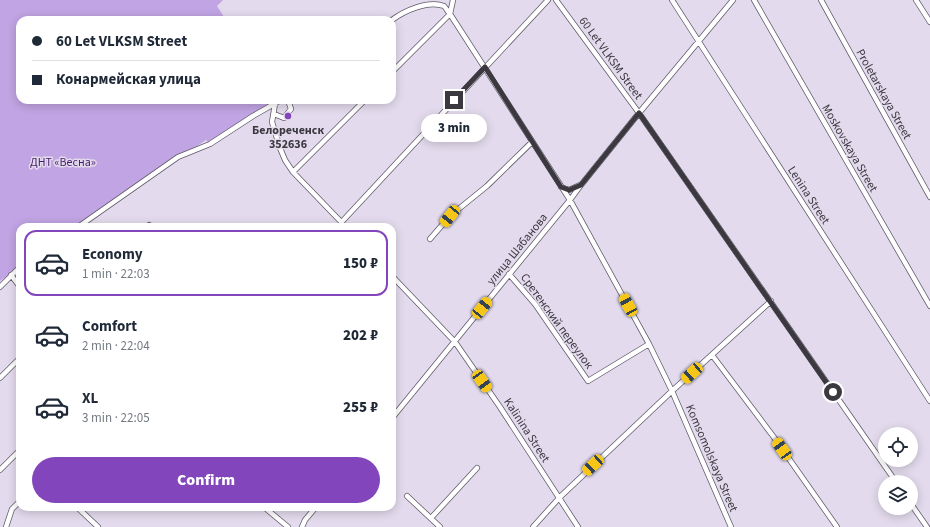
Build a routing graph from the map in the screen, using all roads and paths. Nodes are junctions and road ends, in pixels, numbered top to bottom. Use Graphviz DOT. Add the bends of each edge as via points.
graph roads {
  1 [pos="453,0"];
  2 [pos="548,0"];
  3 [pos="556,0"];
  4 [pos="672,0"];
  5 [pos="733,0"];
  6 [pos="754,0"];
  7 [pos="821,0"];
  8 [pos="916,0"];
  9 [pos="450,14"];
  10 [pos="396,17"];
  11 [pos="930,22"];
  12 [pos="699,42"];
  13 [pos="485,67"];
  14 [pos="396,68"];
  15 [pos="275,104"];
  16 [pos="289,104"];
  17 [pos="361,104"];
  18 [pos="639,113"];
  19 [pos="274,114"];
  20 [pos="532,142"];
  21 [pos="293,172"];
  22 [pos="581,185"];
  23 [pos="561,187"];
  24 [pos="930,198"];
  25 [pos="570,200"];
  26 [pos="341,222"];
  27 [pos="84,223"];
  28 [pos="430,239"];
  29 [pos="16,270"];
  30 [pos="11,274"];
  31 [pos="510,274"];
  32 [pos="396,280"];
  33 [pos="0,281"];
  34 [pos="16,281"];
  35 [pos="0,287"];
  36 [pos="771,301"];
  37 [pos="930,306"];
  38 [pos="455,342"];
  39 [pos="649,344"];
  40 [pos="712,355"];
  41 [pos="16,362"];
  42 [pos="0,378"];
  43 [pos="672,391"];
  44 [pos="930,401"];
  45 [pos="396,413"];
  46 [pos="16,454"];
  47 [pos="477,468"];
  48 [pos="0,470"];
  49 [pos="891,475"];
  50 [pos="407,496"];
  51 [pos="560,498"];
  52 [pos="16,505"];
  53 [pos="85,511"];
  54 [pos="269,511"];
  55 [pos="313,511"];
  56 [pos="918,513"];
  57 [pos="431,518"];
  58 [pos="928,526"];
  59 [pos="6,527"];
  60 [pos="98,527"];
  61 [pos="288,527"];
  62 [pos="302,527"];
  63 [pos="440,527"];
  64 [pos="533,527"];
  65 [pos="578,527"];
  66 [pos="731,527"];
  67 [pos="837,527"];
  1 -- 9 [label="street"];
  2 -- 13 [label="street"];
  3 -- 18 [label="street, 60 Let VLKSM Street"];
  4 -- 12 [label="street, Lenina Street"];
  5 -- 12 [label="street, улица Шабанова"];
  6 -- 37 [label="street, Moskovskaya Street"];
  7 -- 24 [label="street, Proletarskaya Street"];
  8 -- 11 [label="street"];
  9 -- 10 [label="street" via="444,6 430,3 420,4"];
  9 -- 13 [label="street, Komsomolskaya Street"];
  9 -- 14 [label="street"];
  12 -- 18 [label="street, улица Шабанова"];
  12 -- 44 [label="street, Lenina Street"];
  13 -- 20 [label="street, Komsomolskaya Street"];
  13 -- 26 [label="street"];
  15 -- 19 [label="street"];
  15 -- 27 [label="street" via="210,144 178,157"];
  16 -- 19 [label="street" via="291,109 284,118"];
  17 -- 21 [label="street"];
  18 -- 22 [label="street, улица Шабанова"];
  18 -- 36 [label="street, 60 Let VLKSM Street"];
  19 -- 21 [label="street" via="272,122 280,148"];
  20 -- 23 [label="street, Komsomolskaya Street"];
  20 -- 28 [label="street" via="487,186 450,216"];
  21 -- 26 [label="street"];
  22 -- 23 [label="street, улица Шабанова" via="569,190"];
  22 -- 25 [label="street, улица Шабанова"];
  23 -- 25 [label="street, Komsomolskaya Street"];
  25 -- 31 [label="street, улица Шабанова"];
  25 -- 39 [label="street, Komsomolskaya Street"];
  29 -- 30 [label="street"];
  30 -- 33 [label="street"];
  30 -- 34 [label="street"];
  30 -- 35 [label="street"];
  31 -- 38 [label="street, улица Шабанова"];
  31 -- 39 [label="street, Сретенский переулок" via="535,304 588,381"];
  32 -- 38 [label="street, Kalinina Street"];
  36 -- 40 [label="street"];
  36 -- 49 [label="street, 60 Let VLKSM Street"];
  38 -- 45 [label="street, улица Шабанова"];
  38 -- 51 [label="street, Kalinina Street"];
  39 -- 43 [label="street, Komsomolskaya Street"];
  40 -- 43 [label="street"];
  40 -- 67 [label="street"];
  41 -- 42 [label="street"];
  43 -- 51 [label="street"];
  43 -- 66 [label="street, Komsomolskaya Street"];
  46 -- 48 [label="street"];
  47 -- 57 [label="street"];
  50 -- 57 [label="street"];
  51 -- 64 [label="street"];
  51 -- 65 [label="street, Kalinina Street"];
  52 -- 59 [label="street"];
  53 -- 60 [label="street"];
  54 -- 61 [label="street"];
  55 -- 62 [label="street"];
  56 -- 58 [label="street"];
  57 -- 63 [label="street"];
}
